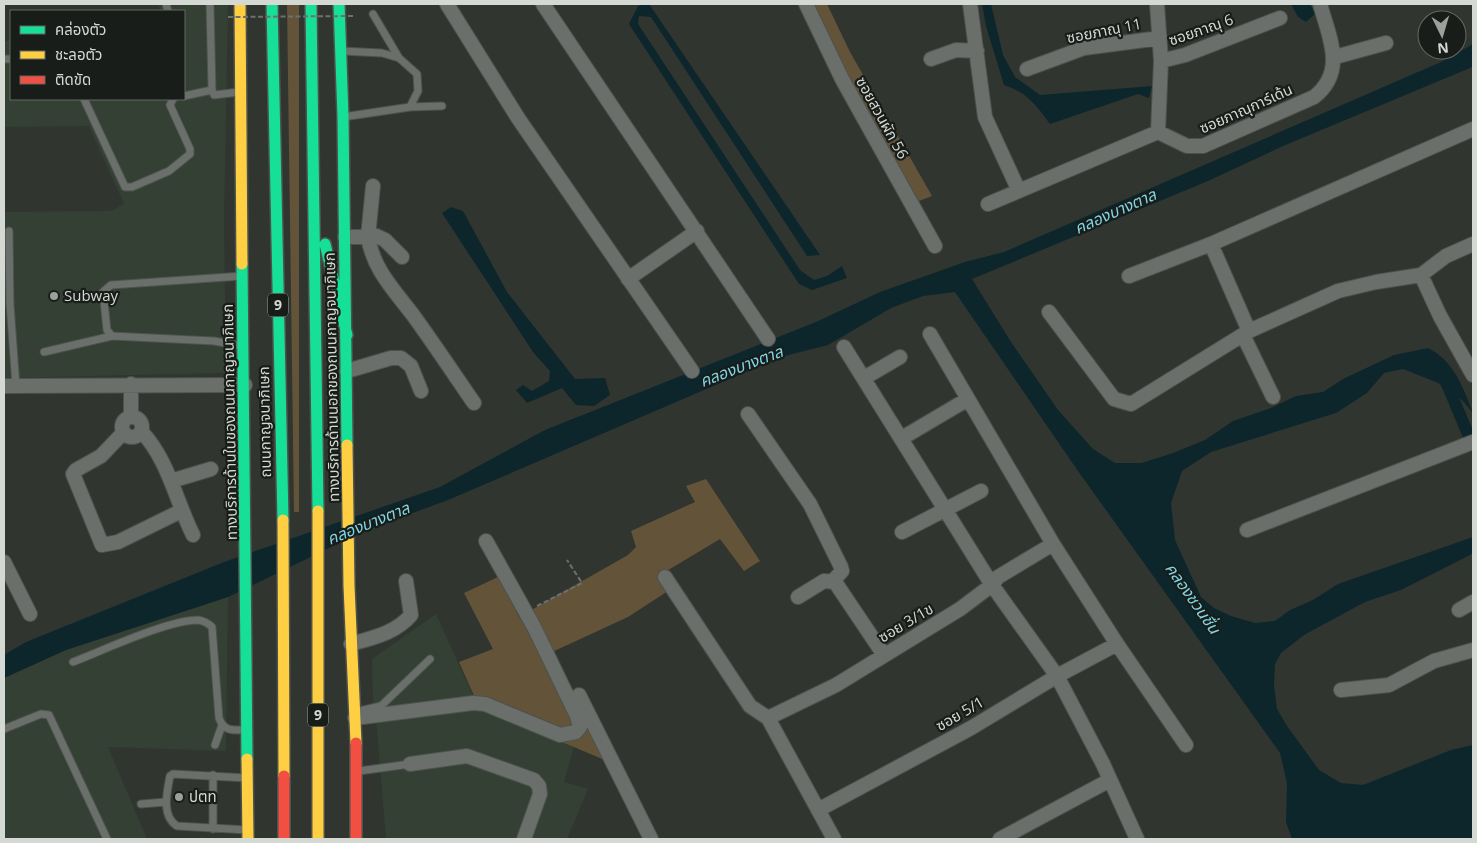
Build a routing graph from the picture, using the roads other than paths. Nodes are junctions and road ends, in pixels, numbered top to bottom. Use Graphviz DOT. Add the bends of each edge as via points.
graph roads {
  1 [pos="210,4"];
  2 [pos="240,4"];
  3 [pos="272,4"];
  4 [pos="311,4"];
  5 [pos="323,4"];
  6 [pos="339,4"];
  7 [pos="447,4"];
  8 [pos="543,4"];
  9 [pos="806,4"];
  10 [pos="971,4"];
  11 [pos="1156,4"];
  12 [pos="1320,4"];
  13 [pos="373,14"];
  14 [pos="1280,18"];
  15 [pos="1160,38"];
  16 [pos="1386,43"];
  17 [pos="340,51"];
  18 [pos="977,51"];
  19 [pos="1335,57"];
  20 [pos="399,58"];
  21 [pos="931,59"];
  22 [pos="1161,60"];
  23 [pos="312,64"];
  24 [pos="1027,68"];
  25 [pos="212,90"];
  26 [pos="241,91"];
  27 [pos="185,96"];
  28 [pos="84,100"];
  29 [pos="172,100"];
  30 [pos="442,106"];
  31 [pos="410,107"];
  32 [pos="343,117"];
  33 [pos="1473,129"];
  34 [pos="1158,132"];
  35 [pos="373,186"];
  36 [pos="1019,191"];
  37 [pos="314,200"];
  38 [pos="988,204"];
  39 [pos="9,231"];
  40 [pos="697,231"];
  41 [pos="368,235"];
  42 [pos="345,237"];
  43 [pos="6,240"];
  44 [pos="1211,244"];
  45 [pos="1473,244"];
  46 [pos="935,246"];
  47 [pos="402,257"];
  48 [pos="1421,275"];
  49 [pos="244,276"];
  50 [pos="1129,276"];
  51 [pos="628,279"];
  52 [pos="1049,312"];
  53 [pos="1246,333"];
  54 [pos="930,334"];
  55 [pos="347,335"];
  56 [pos="112,336"];
  57 [pos="768,339"];
  58 [pos="244,346"];
  59 [pos="844,347"];
  60 [pos="44,352"];
  61 [pos="900,357"];
  62 [pos="347,370"];
  63 [pos="692,370"];
  64 [pos="1473,375"];
  65 [pos="864,378"];
  66 [pos="131,384"];
  67 [pos="245,385"];
  68 [pos="10,386"];
  69 [pos="421,391"];
  70 [pos="1274,397"];
  71 [pos="968,399"];
  72 [pos="474,403"];
  73 [pos="748,414"];
  74 [pos="131,417"];
  75 [pos="141,431"];
  76 [pos="124,432"];
  77 [pos="902,438"];
  78 [pos="1469,444"];
  79 [pos="212,469"];
  80 [pos="171,481"];
  81 [pos="981,491"];
  82 [pos="946,508"];
  83 [pos="181,511"];
  84 [pos="1247,530"];
  85 [pos="902,532"];
  86 [pos="192,536"];
  87 [pos="486,541"];
  88 [pos="1052,544"];
  89 [pos="4,562"];
  90 [pos="665,577"];
  91 [pos="406,581"];
  92 [pos="833,582"];
  93 [pos="992,585"];
  94 [pos="798,597"];
  95 [pos="1473,602"];
  96 [pos="1459,610"];
  97 [pos="30,614"];
  98 [pos="351,644"];
  99 [pos="1117,644"];
  100 [pos="1473,650"];
  101 [pos="884,655"];
  102 [pos="430,659"];
  103 [pos="73,662"];
  104 [pos="1057,676"];
  105 [pos="1342,690"];
  106 [pos="579,695"];
  107 [pos="355,715"];
  108 [pos="768,718"];
  109 [pos="222,725"];
  110 [pos="4,729"];
  111 [pos="247,730"];
  112 [pos="1186,745"];
  113 [pos="216,746"];
  114 [pos="410,764"];
  115 [pos="358,771"];
  116 [pos="213,775"];
  117 [pos="247,778"];
  118 [pos="1110,780"];
  119 [pos="166,802"];
  120 [pos="141,804"];
  121 [pos="818,810"];
  122 [pos="213,829"];
  123 [pos="248,835"];
  124 [pos="107,839"];
  125 [pos="284,839"];
  126 [pos="318,839"];
  127 [pos="356,839"];
  128 [pos="524,839"];
  129 [pos="651,839"];
  130 [pos="834,839"];
  131 [pos="1000,839"];
  132 [pos="1137,839"];
  1 -- 25 [label="lane"];
  2 -- 26 [label="main road, ทางบริการด้านในของถนนกาญจนาภิเษก"];
  3 -- 125 [label="main road, ถนนกาญจนาภิเษก / 9" via="285,622"];
  4 -- 23 [label="main road, 9"];
  5 -- 23 [label="main road"];
  6 -- 17 [label="main road, ทางบริการด้านนอกของถนนกาญจนาภิเษก"];
  7 -- 51 [label="street" via="518,118"];
  8 -- 40 [label="street"];
  9 -- 46 [label="street, ซอยสวนผัก 56" via="842,79"];
  10 -- 18 [label="street"];
  11 -- 15 [label="street"];
  12 -- 19 [label="street"];
  13 -- 20 [label="lane"];
  14 -- 22 [label="street, ซอยภาณุ 6" via="1185,56"];
  15 -- 22 [label="street"];
  15 -- 24 [label="street, ซอยภาณุ 11" via="1084,48"];
  16 -- 19 [label="street"];
  17 -- 20 [label="lane" via="382,53"];
  17 -- 32 [label="main road, ทางบริการด้านนอกของถนนกาญจนาภิเษก"];
  18 -- 21 [label="street" via="956,50"];
  18 -- 36 [label="street" via="985,117"];
  19 -- 34 [label="street, ซอยภาณุการ์เด้น" via="1328,81 1314,96 1209,144 1187,146"];
  20 -- 31 [label="lane" via="417,74 418,92"];
  22 -- 34 [label="street"];
  23 -- 37 [label="main road, 9"];
  25 -- 26 [label="lane" via="218,96"];
  25 -- 27 [label="lane"];
  26 -- 49 [label="main road, ทางบริการด้านในของถนนกาญจนาภิเษก"];
  28 -- 29 [label="lane" via="125,187 132,187 169,171 190,154 170,105"];
  30 -- 31 [label="lane"];
  31 -- 32 [label="lane"];
  32 -- 42 [label="main road, ทางบริการด้านนอกของถนนกาญจนาภิเษก"];
  33 -- 44 [label="street"];
  34 -- 36 [label="street"];
  35 -- 41 [label="street"];
  36 -- 38 [label="street"];
  37 -- 55 [label="main road"];
  37 -- 126 [label="main road, 9"];
  39 -- 43 [label="lane"];
  40 -- 51 [label="street"];
  40 -- 57 [label="street"];
  41 -- 42 [label="street"];
  41 -- 47 [label="street" via="386,240"];
  41 -- 72 [label="street" via="370,250 382,277"];
  42 -- 55 [label="main road, ทางบริการด้านนอกของถนนกาญจนาภิเษก"];
  43 -- 68 [label="lane"];
  44 -- 50 [label="street"];
  44 -- 53 [label="street"];
  45 -- 48 [label="street" via="1446,256"];
  48 -- 53 [label="street" via="1338,291"];
  48 -- 64 [label="street"];
  49 -- 56 [label="lane" via="111,284 103,292 106,330"];
  49 -- 58 [label="main road, ทางบริการด้านในของถนนกาญจนาภิเษก"];
  51 -- 63 [label="street"];
  52 -- 53 [label="street" via="1114,400 1126,404 1137,402"];
  53 -- 70 [label="street"];
  54 -- 71 [label="street"];
  55 -- 62 [label="main road, ทางบริการด้านนอกของถนนกาญจนาภิเษก"];
  56 -- 58 [label="lane" via="214,341"];
  56 -- 60 [label="lane"];
  58 -- 67 [label="main road, ทางบริการด้านในของถนนกาญจนาภิเษก"];
  59 -- 65 [label="street"];
  61 -- 65 [label="street"];
  62 -- 69 [label="street" via="401,358 410,366"];
  62 -- 98 [label="main road, ทางบริการด้านนอกของถนนกาญจนาภิเษก"];
  65 -- 77 [label="street"];
  66 -- 67 [label="street"];
  66 -- 68 [label="street"];
  66 -- 74 [label="street"];
  67 -- 111 [label="main road, ทางบริการด้านในของถนนกาญจนาภิเษก"];
  71 -- 77 [label="street"];
  71 -- 88 [label="street"];
  73 -- 92 [label="street" via="810,504 840,562 842,571"];
  74 -- 75 [label="street" via="140,421"];
  74 -- 76 [label="street" via="123,423"];
  75 -- 76 [label="street" via="133,436"];
  75 -- 80 [label="street" via="151,442"];
  76 -- 83 [label="street" via="101,456 73,474 102,545 118,542"];
  77 -- 82 [label="street"];
  78 -- 84 [label="street"];
  79 -- 80 [label="street"];
  80 -- 83 [label="street"];
  81 -- 82 [label="street"];
  82 -- 85 [label="street"];
  82 -- 93 [label="street"];
  83 -- 86 [label="street"];
  87 -- 107 [label="street" via="534,627 580,727 576,732 560,735 485,704 473,703"];
  88 -- 93 [label="street, ซอย 3/1ข"];
  88 -- 99 [label="street"];
  89 -- 97 [label="street"];
  90 -- 108 [label="street" via="750,706"];
  91 -- 98 [label="street" via="411,615 389,632"];
  92 -- 94 [label="street" via="824,581"];
  92 -- 101 [label="street"];
  93 -- 101 [label="street, ซอย 3/1ข" via="960,609"];
  93 -- 104 [label="street"];
  95 -- 96 [label="street"];
  98 -- 107 [label="main road, ทางบริการด้านนอกของถนนกาญจนาภิเษก"];
  99 -- 104 [label="street, ซอย 5/1"];
  99 -- 112 [label="street"];
  100 -- 105 [label="street" via="1434,661 1388,685"];
  101 -- 108 [label="street, ซอย 3/1ข" via="836,685"];
  102 -- 107 [label="lane" via="381,706"];
  103 -- 109 [label="lane" via="161,628 198,620 208,623 212,627"];
  104 -- 118 [label="street"];
  104 -- 121 [label="street, ซอย 5/1" via="971,728"];
  106 -- 129 [label="street"];
  107 -- 115 [label="main road, ทางบริการด้านนอกของถนนกาญจนาภิเษก"];
  108 -- 121 [label="street"];
  109 -- 111 [label="lane" via="228,730"];
  109 -- 113 [label="lane"];
  110 -- 124 [label="lane" via="41,714 49,715"];
  111 -- 117 [label="main road, ทางบริการด้านในของถนนกาญจนาภิเษก"];
  114 -- 115 [label="lane"];
  114 -- 128 [label="street" via="467,756 534,780 540,794"];
  115 -- 127 [label="main road, ทางบริการด้านนอกของถนนกาญจนาภิเษก"];
  116 -- 117 [label="lane"];
  116 -- 119 [label="lane" via="173,774"];
  116 -- 122 [label="lane"];
  117 -- 123 [label="main road, ทางบริการด้านในของถนนกาญจนาภิเษก"];
  118 -- 131 [label="street"];
  118 -- 132 [label="street"];
  119 -- 120 [label="lane"];
  119 -- 122 [label="lane" via="171,823"];
  121 -- 130 [label="street"];
  122 -- 123 [label="lane"];
}
